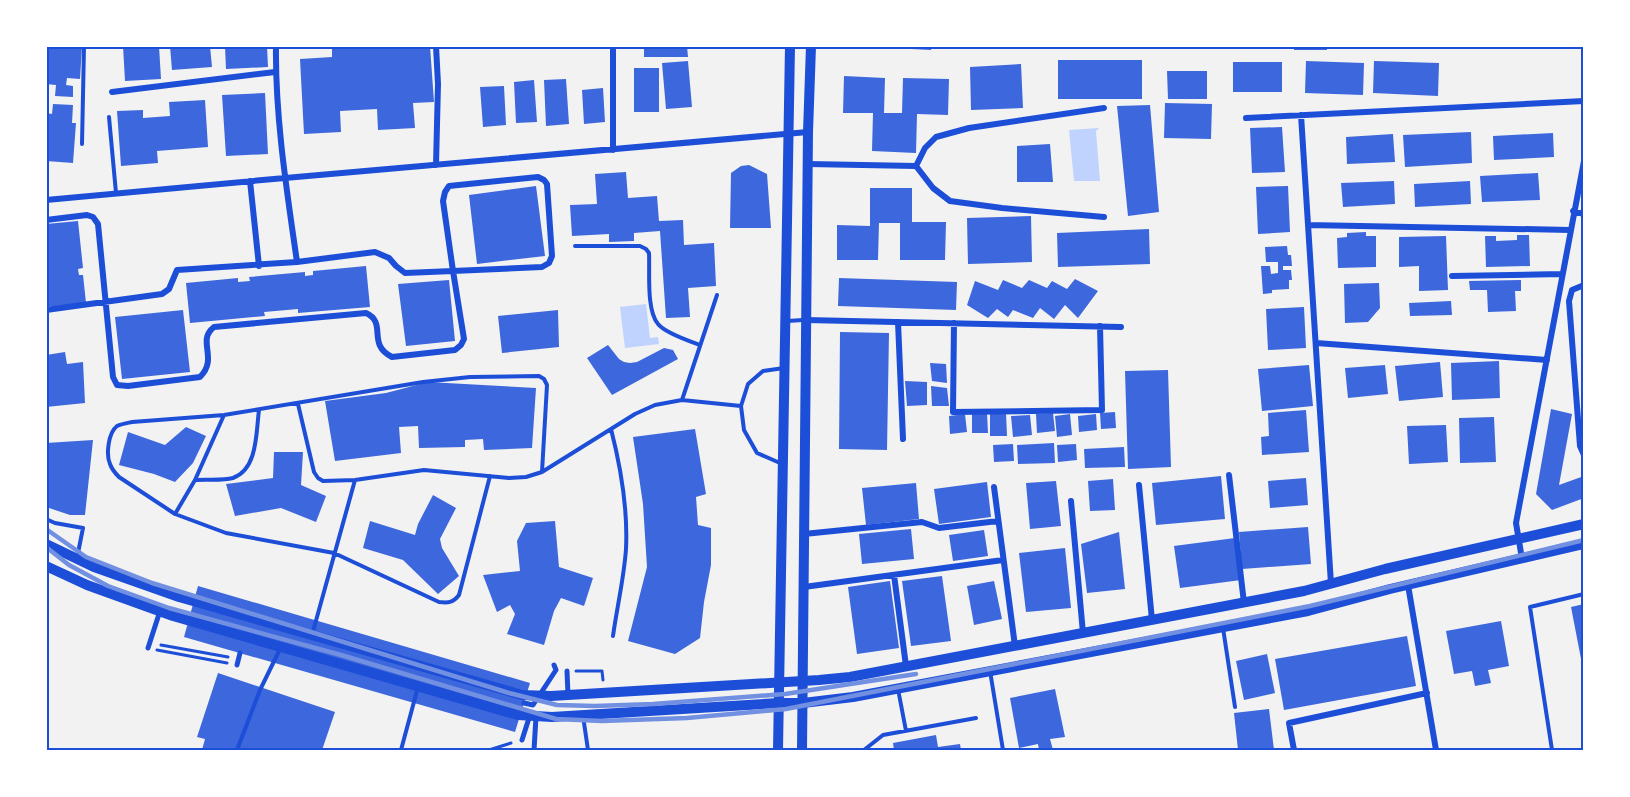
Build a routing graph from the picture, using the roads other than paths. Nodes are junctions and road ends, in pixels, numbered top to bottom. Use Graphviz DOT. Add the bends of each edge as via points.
graph roads {
  1 [pos="84,46"];
  2 [pos="276,46"];
  3 [pos="436,46"];
  4 [pos="613,46"];
  5 [pos="790,46"];
  6 [pos="811,46"];
  7 [pos="276,72"];
  8 [pos="112,92"];
  9 [pos="1584,101"];
  10 [pos="1104,108"];
  11 [pos="1300,115"];
  12 [pos="109,117"];
  13 [pos="1246,118"];
  14 [pos="808,132"];
  15 [pos="788,133"];
  16 [pos="82,144"];
  17 [pos="613,150"];
  18 [pos="1584,161"];
  19 [pos="808,164"];
  20 [pos="436,165"];
  21 [pos="916,166"];
  22 [pos="285,178"];
  23 [pos="250,181"];
  24 [pos="116,194"];
  25 [pos="46,200"];
  26 [pos="1574,211"];
  27 [pos="1584,214"];
  28 [pos="1104,217"];
  29 [pos="46,219"];
  30 [pos="1308,225"];
  31 [pos="1570,230"];
  32 [pos="575,246"];
  33 [pos="297,262"];
  34 [pos="259,266"];
  35 [pos="453,271"];
  36 [pos="1562,274"];
  37 [pos="1452,276"];
  38 [pos="1584,285"];
  39 [pos="717,295"];
  40 [pos="105,303"];
  41 [pos="46,310"];
  42 [pos="806,320"];
  43 [pos="786,321"];
  44 [pos="898,322"];
  45 [pos="954,323"];
  46 [pos="1100,326"];
  47 [pos="1121,327"];
  48 [pos="1316,343"];
  49 [pos="700,345"];
  50 [pos="1547,360"];
  51 [pos="785,368"];
  52 [pos="682,400"];
  53 [pos="298,404"];
  54 [pos="741,406"];
  55 [pos="259,410"];
  56 [pos="224,415"];
  57 [pos="611,429"];
  58 [pos="903,439"];
  59 [pos="1584,455"];
  60 [pos="784,464"];
  61 [pos="542,472"];
  62 [pos="1229,475"];
  63 [pos="490,476"];
  64 [pos="195,480"];
  65 [pos="355,480"];
  66 [pos="1139,485"];
  67 [pos="994,487"];
  68 [pos="1071,501"];
  69 [pos="175,514"];
  70 [pos="46,519"];
  71 [pos="998,521"];
  72 [pos="1584,524"];
  73 [pos="804,534"];
  74 [pos="1518,540"];
  75 [pos="46,544"];
  76 [pos="1584,544"];
  77 [pos="334,553"];
  78 [pos="77,559"];
  79 [pos="1523,559"];
  80 [pos="1003,560"];
  81 [pos="46,566"];
  82 [pos="894,575"];
  83 [pos="1331,584"];
  84 [pos="1408,585"];
  85 [pos="804,587"];
  86 [pos="1584,594"];
  87 [pos="1244,603"];
  88 [pos="160,612"];
  89 [pos="1152,620"];
  90 [pos="1222,627"];
  91 [pos="1083,633"];
  92 [pos="312,635"];
  93 [pos="613,636"];
  94 [pos="149,645"];
  95 [pos="1015,646"];
  96 [pos="281,647"];
  97 [pos="554,665"];
  98 [pos="906,666"];
  99 [pos="567,671"];
  100 [pos="990,671"];
  101 [pos="803,681"];
  102 [pos="780,682"];
  103 [pos="418,687"];
  104 [pos="898,688"];
  105 [pos="1427,693"];
  106 [pos="568,695"];
  107 [pos="524,703"];
  108 [pos="779,703"];
  109 [pos="803,703"];
  110 [pos="533,705"];
  111 [pos="1235,707"];
  112 [pos="583,716"];
  113 [pos="536,717"];
  114 [pos="976,718"];
  115 [pos="906,731"];
  116 [pos="522,740"];
  117 [pos="536,746"];
  118 [pos="237,750"];
  119 [pos="401,750"];
  120 [pos="588,750"];
  121 [pos="778,750"];
  122 [pos="802,750"];
  123 [pos="864,750"];
  124 [pos="1003,750"];
  125 [pos="1294,750"];
  126 [pos="1436,750"];
  127 [pos="1552,750"];
  1 -- 16 [label="lane"];
  2 -- 7 [label="street"];
  3 -- 20 [label="street"];
  4 -- 17 [label="street"];
  5 -- 15 [label="main road"];
  6 -- 14 [label="main road"];
  7 -- 8 [label="street"];
  7 -- 22 [label="street"];
  9 -- 11 [label="street"];
  10 -- 21 [label="street" via="969,128 936,137"];
  11 -- 13 [label="street"];
  11 -- 30 [label="street"];
  12 -- 24 [label="lane"];
  14 -- 15 [label="street"];
  14 -- 19 [label="main road"];
  15 -- 17 [label="street"];
  15 -- 43 [label="main road"];
  17 -- 20 [label="street"];
  18 -- 26 [label="street"];
  19 -- 21 [label="street"];
  19 -- 42 [label="main road"];
  20 -- 22 [label="street"];
  21 -- 28 [label="street" via="933,188 950,201"];
  22 -- 23 [label="street"];
  22 -- 33 [label="street"];
  23 -- 24 [label="street"];
  23 -- 34 [label="street"];
  24 -- 25 [label="street"];
  26 -- 27 [label="street"];
  26 -- 31 [label="street"];
  29 -- 40 [label="street" via="87,215 98,224"];
  30 -- 31 [label="street"];
  30 -- 48 [label="street"];
  31 -- 36 [label="street"];
  32 -- 49 [label="lane" via="646,249 651,311 658,324"];
  33 -- 34 [label="street"];
  33 -- 35 [label="street" via="375,252 389,258 405,273"];
  34 -- 40 [label="street" via="177,270 170,289 162,294"];
  35 -- 35 [label="street" via="542,267 549,263 552,256 544,180 538,177 448,186 443,201"];
  35 -- 40 [label="street" via="464,339 455,350 392,357 379,347 377,324 366,313 214,327 208,331 207,370 200,377 128,386 117,385 113,377"];
  36 -- 37 [label="street"];
  36 -- 50 [label="street"];
  38 -- 59 [label="street" via="1572,290 1569,301 1580,446"];
  39 -- 49 [label="lane"];
  40 -- 41 [label="street"];
  42 -- 43 [label="lane"];
  42 -- 44 [label="street"];
  42 -- 73 [label="main road"];
  43 -- 51 [label="main road"];
  44 -- 45 [label="street"];
  44 -- 58 [label="street"];
  45 -- 46 [label="street"];
  45 -- 46 [label="street" via="953,412 1101,411"];
  46 -- 47 [label="street"];
  48 -- 50 [label="street"];
  48 -- 83 [label="street"];
  49 -- 52 [label="lane"];
  50 -- 74 [label="street" via="1516,523"];
  51 -- 54 [label="lane" via="763,371 748,384"];
  51 -- 60 [label="main road"];
  52 -- 54 [label="lane"];
  52 -- 57 [label="lane" via="655,405"];
  53 -- 55 [label="lane"];
  53 -- 61 [label="lane" via="423,382 539,376 547,386"];
  53 -- 65 [label="lane" via="318,478"];
  54 -- 60 [label="lane" via="744,430 757,453"];
  55 -- 56 [label="lane"];
  55 -- 64 [label="lane" via="252,459 245,472 231,478"];
  56 -- 64 [label="lane"];
  56 -- 69 [label="lane" via="132,422 114,428 108,461 111,469"];
  57 -- 61 [label="lane"];
  57 -- 93 [label="lane" via="625,497 626,548"];
  60 -- 102 [label="main road"];
  61 -- 63 [label="lane" via="526,477"];
  62 -- 87 [label="street"];
  63 -- 65 [label="lane" via="424,470"];
  63 -- 77 [label="lane" via="455,600 439,602"];
  64 -- 69 [label="lane"];
  65 -- 77 [label="lane"];
  66 -- 89 [label="street"];
  67 -- 71 [label="street"];
  68 -- 91 [label="street"];
  69 -- 77 [label="lane" via="226,533"];
  70 -- 78 [label="lane" via="82,528"];
  71 -- 73 [label="street" via="939,528 922,522"];
  71 -- 80 [label="street"];
  72 -- 74 [label="main road"];
  73 -- 85 [label="main road"];
  74 -- 79 [label="street"];
  74 -- 83 [label="main road"];
  75 -- 78 [label="main road"];
  76 -- 79 [label="main road"];
  77 -- 92 [label="lane"];
  78 -- 92 [label="main road" via="179,597"];
  79 -- 84 [label="main road"];
  80 -- 82 [label="street"];
  80 -- 95 [label="street"];
  81 -- 88 [label="main road"];
  82 -- 85 [label="street"];
  82 -- 98 [label="street"];
  83 -- 87 [label="main road"];
  84 -- 90 [label="main road" via="1308,611"];
  84 -- 105 [label="street"];
  85 -- 101 [label="main road"];
  86 -- 127 [label="lane" via="1530,607"];
  87 -- 89 [label="main road"];
  88 -- 94 [label="street"];
  88 -- 96 [label="main road"];
  89 -- 91 [label="main road"];
  90 -- 100 [label="main road"];
  90 -- 111 [label="lane"];
  91 -- 95 [label="main road"];
  92 -- 106 [label="main road" via="522,695"];
  95 -- 98 [label="main road"];
  96 -- 103 [label="main road"];
  96 -- 118 [label="lane"];
  97 -- 110 [label="street" via="556,670"];
  98 -- 101 [label="main road"];
  99 -- 106 [label="street"];
  100 -- 104 [label="main road"];
  100 -- 124 [label="lane"];
  101 -- 102 [label="main road"];
  101 -- 109 [label="main road"];
  102 -- 106 [label="main road"];
  102 -- 108 [label="main road"];
  103 -- 113 [label="main road"];
  103 -- 119 [label="lane"];
  104 -- 109 [label="main road"];
  104 -- 115 [label="lane"];
  105 -- 125 [label="street" via="1289,723"];
  105 -- 126 [label="street"];
  107 -- 110 [label="street"];
  108 -- 109 [label="main road"];
  108 -- 112 [label="main road"];
  108 -- 121 [label="main road"];
  109 -- 122 [label="main road"];
  110 -- 116 [label="street"];
  112 -- 113 [label="main road"];
  112 -- 120 [label="lane"];
  113 -- 117 [label="street"];
  114 -- 115 [label="lane"];
  115 -- 123 [label="lane" via="883,735"];
}
